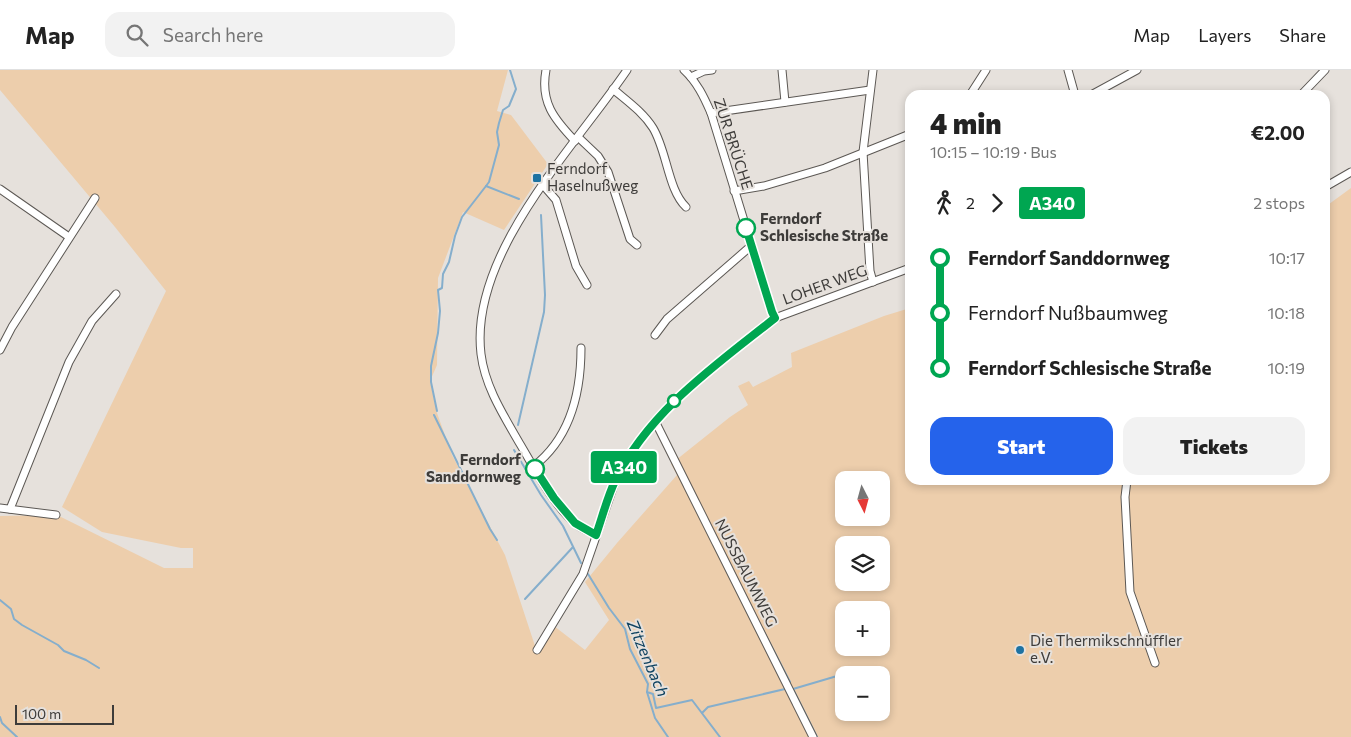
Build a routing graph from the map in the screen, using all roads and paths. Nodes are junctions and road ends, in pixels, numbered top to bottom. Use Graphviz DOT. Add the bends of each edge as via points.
graph roads {
  1 [pos="546,70"];
  2 [pos="627,70"];
  3 [pos="684,70"];
  4 [pos="712,70"];
  5 [pos="782,70"];
  6 [pos="873,70"];
  7 [pos="986,70"];
  8 [pos="1068,70"];
  9 [pos="1136,70"];
  10 [pos="1325,70"];
  11 [pos="691,77"];
  12 [pos="614,89"];
  13 [pos="870,90"];
  14 [pos="973,90"];
  15 [pos="1074,90"];
  16 [pos="1100,90"];
  17 [pos="1306,90"];
  18 [pos="785,102"];
  19 [pos="711,114"];
  20 [pos="905,136"];
  21 [pos="576,139"];
  22 [pos="864,152"];
  23 [pos="1351,172"];
  24 [pos="1330,184"];
  25 [pos="543,185"];
  26 [pos="0,190"];
  27 [pos="734,191"];
  28 [pos="95,198"];
  29 [pos="686,207"];
  30 [pos="69,237"];
  31 [pos="637,245"];
  32 [pos="751,246"];
  33 [pos="905,270"];
  34 [pos="873,282"];
  35 [pos="587,285"];
  36 [pos="116,294"];
  37 [pos="775,318"];
  38 [pos="0,328"];
  39 [pos="8,333"];
  40 [pos="655,335"];
  41 [pos="581,348"];
  42 [pos="0,350"];
  43 [pos="655,421"];
  44 [pos="534,466"];
  45 [pos="1126,485"];
  46 [pos="0,508"];
  47 [pos="10,509"];
  48 [pos="56,515"];
  49 [pos="596,535"];
  50 [pos="537,650"];
  51 [pos="1154,663"];
  52 [pos="814,737"];
  1 -- 21 [label="street" via="548,106 558,123"];
  2 -- 12 [label="street"];
  3 -- 11 [label="street, ZUR BRÜCHE"];
  4 -- 11 [label="street"];
  5 -- 18 [label="street"];
  6 -- 13 [label="street"];
  7 -- 14 [label="street"];
  8 -- 15 [label="street"];
  9 -- 16 [label="street"];
  10 -- 17 [label="street"];
  11 -- 19 [label="street, ZUR BRÜCHE"];
  12 -- 21 [label="street"];
  12 -- 29 [label="street" via="653,128 678,200"];
  13 -- 18 [label="street"];
  13 -- 22 [label="street"];
  18 -- 19 [label="street"];
  19 -- 27 [label="street, ZUR BRÜCHE"];
  20 -- 22 [label="street"];
  21 -- 25 [label="street"];
  21 -- 31 [label="street" via="598,156 608,172 630,239"];
  22 -- 27 [label="street" via="809,173"];
  22 -- 34 [label="street"];
  23 -- 24 [label="street"];
  25 -- 35 [label="street" via="556,200 576,266"];
  25 -- 44 [label="street" via="496,265 480,326 481,355 489,388"];
  26 -- 30 [label="street"];
  27 -- 32 [label="street, ZUR BRÜCHE"];
  28 -- 30 [label="street"];
  30 -- 39 [label="street"];
  32 -- 37 [label="street, ZUR BRÜCHE"];
  32 -- 40 [label="street" via="667,319"];
  33 -- 34 [label="street, LOHER WEG"];
  34 -- 37 [label="street, LOHER WEG"];
  36 -- 47 [label="street" via="92,321 69,362"];
  37 -- 43 [label="street, LOHER WEG" via="695,382"];
  38 -- 39 [label="street"];
  39 -- 42 [label="street"];
  41 -- 44 [label="street" via="581,373 568,422 547,456"];
  43 -- 49 [label="street, LOHER WEG" via="632,451 615,482"];
  43 -- 52 [label="street, NUSSBAUMWEG"];
  44 -- 49 [label="street" via="575,523"];
  45 -- 51 [label="street" via="1130,592"];
  46 -- 47 [label="street"];
  47 -- 48 [label="street"];
  49 -- 50 [label="street, LOHER WEG" via="583,574"];
}
